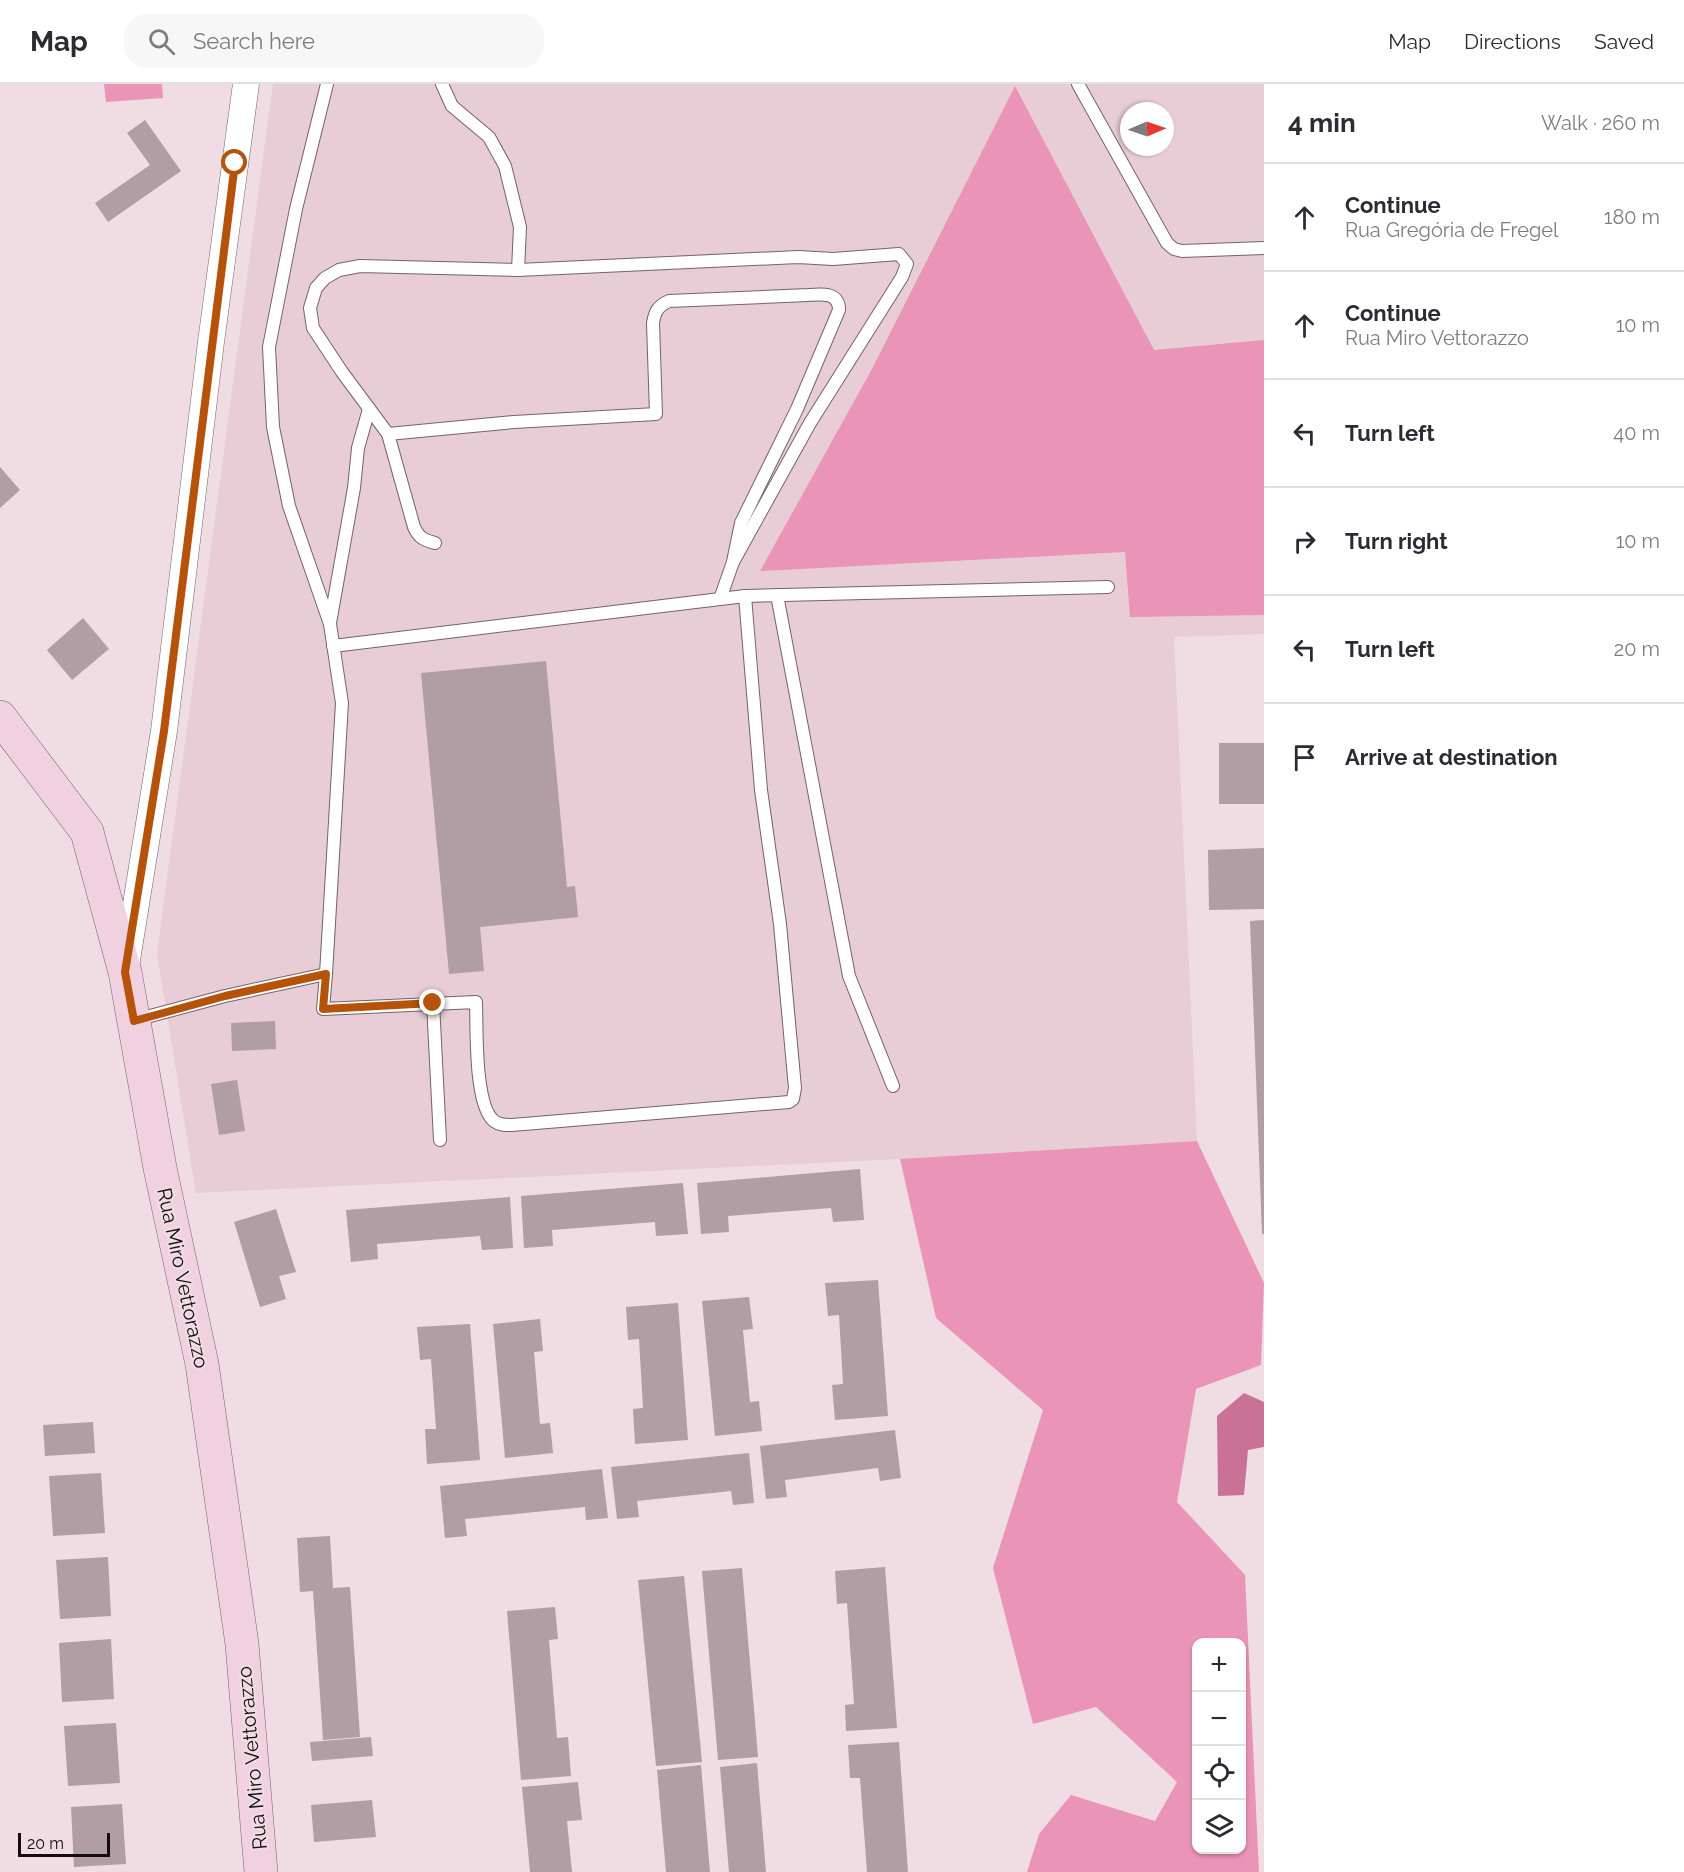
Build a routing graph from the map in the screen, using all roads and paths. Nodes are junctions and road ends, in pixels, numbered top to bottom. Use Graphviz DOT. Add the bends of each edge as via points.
graph roads {
  1 [pos="246,84"];
  2 [pos="327,84"];
  3 [pos="442,84"];
  4 [pos="1078,84"];
  5 [pos="1264,248"];
  6 [pos="518,270"];
  7 [pos="369,409"];
  8 [pos="388,434"];
  9 [pos="435,543"];
  10 [pos="733,562"];
  11 [pos="1107,587"];
  12 [pos="777,595"];
  13 [pos="745,596"];
  14 [pos="720,599"];
  15 [pos="330,624"];
  16 [pos="333,646"];
  17 [pos="0,717"];
  18 [pos="125,972"];
  19 [pos="326,974"];
  20 [pos="433,1003"];
  21 [pos="134,1021"];
  22 [pos="893,1086"];
  23 [pos="440,1140"];
  24 [pos="261,1872"];
  1 -- 18 [label="street" via="164,731"];
  2 -- 15 [label="lane" via="296,209 269,347 273,427 289,506"];
  3 -- 6 [label="lane" via="452,106 489,137 505,166 520,227"];
  4 -- 5 [label="lane" via="1167,243 1182,251"];
  6 -- 7 [label="lane" via="360,266 339,270 325,278 316,288 310,308 313,328"];
  6 -- 10 [label="lane" via="899,254 907,264 810,423"];
  7 -- 8 [label="lane"];
  7 -- 15 [label="lane" via="358,448"];
  8 -- 9 [label="lane" via="414,527 424,541"];
  8 -- 10 [label="lane" via="656,414 653,323 654,312 661,305 669,301 827,294 839,302 838,310 797,409 741,523"];
  10 -- 14 [label="lane"];
  11 -- 12 [label="lane"];
  12 -- 13 [label="lane"];
  12 -- 22 [label="lane" via="849,976"];
  13 -- 14 [label="lane"];
  13 -- 20 [label="lane" via="761,790 795,1088 793,1099 498,1124 486,1111 480,1088 476,1002"];
  14 -- 16 [label="lane"];
  15 -- 16 [label="lane"];
  16 -- 19 [label="lane" via="342,703"];
  17 -- 18 [label="street, Rua Miro Vettorazzo" via="87,832"];
  18 -- 21 [label="street, Rua Miro Vettorazzo"];
  19 -- 20 [label="lane" via="323,1009"];
  19 -- 21 [label="lane"];
  20 -- 23 [label="lane"];
  21 -- 24 [label="street, Rua Miro Vettorazzo" via="160,1168 202,1364 242,1644"];
}
